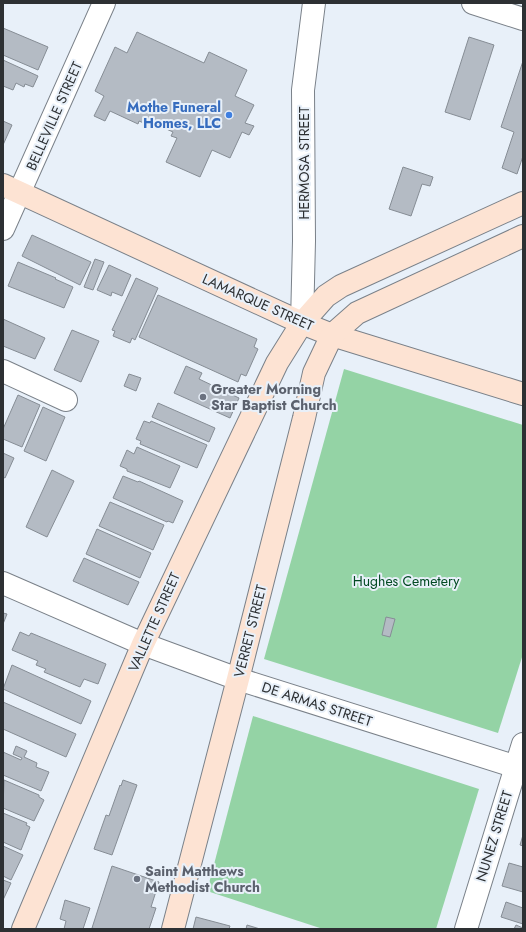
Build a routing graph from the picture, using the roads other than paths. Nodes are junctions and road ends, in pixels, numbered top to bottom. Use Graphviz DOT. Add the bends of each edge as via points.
graph roads {
  1 [pos="104,3"];
  2 [pos="314,3"];
  3 [pos="473,3"];
  4 [pos="523,19"];
  5 [pos="11,189"];
  6 [pos="523,203"];
  7 [pos="3,229"];
  8 [pos="523,236"];
  9 [pos="302,323"];
  10 [pos="332,335"];
  11 [pos="3,372"];
  12 [pos="523,394"];
  13 [pos="66,400"];
  14 [pos="3,583"];
  15 [pos="143,644"];
  16 [pos="238,679"];
  17 [pos="523,744"];
  18 [pos="519,768"];
  19 [pos="23,929"];
  20 [pos="173,929"];
  21 [pos="466,929"];
  1 -- 5 [label="street, BELLEVILLE STREET"];
  2 -- 9 [label="street, HERMOSA STREET" via="303,90"];
  3 -- 4 [label="street"];
  5 -- 7 [label="street, BELLEVILLE STREET"];
  5 -- 9 [label="main road, LAMARQUE STREET"];
  6 -- 9 [label="main road, VALLETTE STREET" via="341,286 326,296"];
  8 -- 10 [label="main road" via="357,313"];
  9 -- 10 [label="main road, LAMARQUE STREET"];
  9 -- 15 [label="main road, VALLETTE STREET" via="277,363"];
  10 -- 12 [label="main road, LAMARQUE STREET"];
  10 -- 16 [label="main road, VERRET STREET" via="314,373"];
  11 -- 13 [label="street"];
  14 -- 15 [label="street, DE ARMAS STREET"];
  15 -- 16 [label="street, DE ARMAS STREET"];
  15 -- 19 [label="main road, VALLETTE STREET"];
  16 -- 18 [label="street, DE ARMAS STREET"];
  16 -- 20 [label="main road, VERRET STREET"];
  17 -- 18 [label="street, NUNEZ STREET"];
  18 -- 21 [label="street, NUNEZ STREET"];
}
